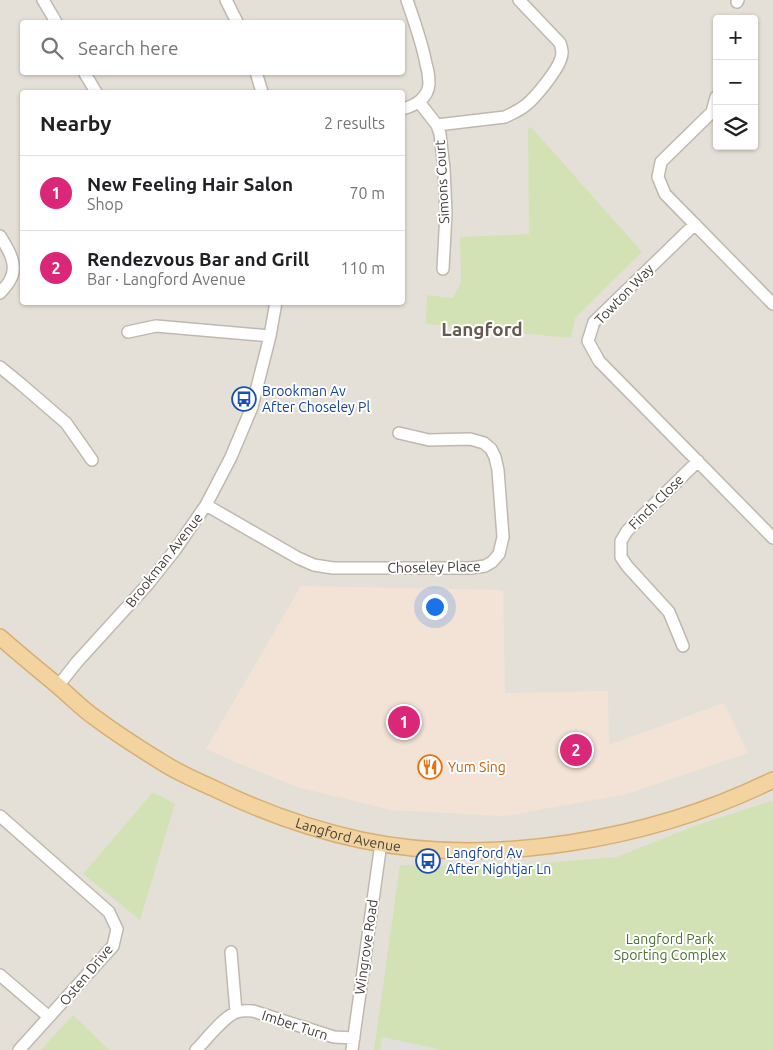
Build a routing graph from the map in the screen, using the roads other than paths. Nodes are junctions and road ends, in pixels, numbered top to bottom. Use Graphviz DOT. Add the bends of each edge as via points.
graph roads {
  1 [pos="43,0"];
  2 [pos="226,0"];
  3 [pos="407,0"];
  4 [pos="519,0"];
  5 [pos="55,20"];
  6 [pos="236,20"];
  7 [pos="86,75"];
  8 [pos="257,75"];
  9 [pos="95,90"];
  10 [pos="261,90"];
  11 [pos="419,102"];
  12 [pos="714,105"];
  13 [pos="405,108"];
  14 [pos="437,125"];
  15 [pos="694,224"];
  16 [pos="0,236"];
  17 [pos="444,269"];
  18 [pos="0,293"];
  19 [pos="773,304"];
  20 [pos="275,305"];
  21 [pos="128,332"];
  22 [pos="270,336"];
  23 [pos="0,367"];
  24 [pos="398,433"];
  25 [pos="92,460"];
  26 [pos="698,461"];
  27 [pos="206,505"];
  28 [pos="773,538"];
  29 [pos="0,638"];
  30 [pos="683,646"];
  31 [pos="58,686"];
  32 [pos="772,782"];
  33 [pos="0,816"];
  34 [pos="381,843"];
  35 [pos="231,952"];
  36 [pos="0,974"];
  37 [pos="236,1012"];
  38 [pos="49,1017"];
  39 [pos="353,1044"];
  40 [pos="19,1050"];
  41 [pos="196,1050"];
  1 -- 5 [label="street"];
  2 -- 6 [label="street"];
  3 -- 11 [label="street" via="428,73 429,85"];
  4 -- 14 [label="street" via="560,43 562,50 558,66 534,98 506,117"];
  7 -- 9 [label="street"];
  8 -- 10 [label="street"];
  11 -- 13 [label="street"];
  11 -- 14 [label="street, Simons Court"];
  12 -- 15 [label="street" via="712,112 661,162 658,178 665,194"];
  14 -- 17 [label="street, Simons Court" via="444,169"];
  15 -- 19 [label="street"];
  15 -- 26 [label="street, Towton Way" via="594,322 588,341 598,361"];
  16 -- 18 [label="street" via="11,254 14,271"];
  20 -- 22 [label="street, Brookman Avenue"];
  21 -- 22 [label="street" via="156,326"];
  22 -- 27 [label="street, Brookman Avenue" via="252,407"];
  23 -- 25 [label="street" via="66,423"];
  24 -- 27 [label="street, Choseley Place" via="429,440 470,439 492,449 498,470 503,537 500,554 492,562 472,568 333,568 314,565"];
  26 -- 28 [label="street, Towton Way"];
  26 -- 30 [label="street, Finch Close" via="627,531 621,541 621,557 668,612"];
  27 -- 31 [label="street, Brookman Avenue" via="176,550"];
  29 -- 31 [label="main road, Langford Avenue"];
  31 -- 34 [label="main road, Langford Avenue" via="96,719 182,773 276,815 341,835"];
  32 -- 34 [label="main road, Langford Avenue" via="695,812 612,836 575,842 493,850 444,850"];
  33 -- 38 [label="street, Osten Drive" via="109,912 117,929 113,946"];
  34 -- 39 [label="street, Wingrove Road"];
  35 -- 37 [label="street"];
  36 -- 38 [label="street"];
  37 -- 39 [label="street, Imber Turn" via="253,1011"];
  37 -- 41 [label="street"];
  38 -- 40 [label="street, Osten Drive"];
}
